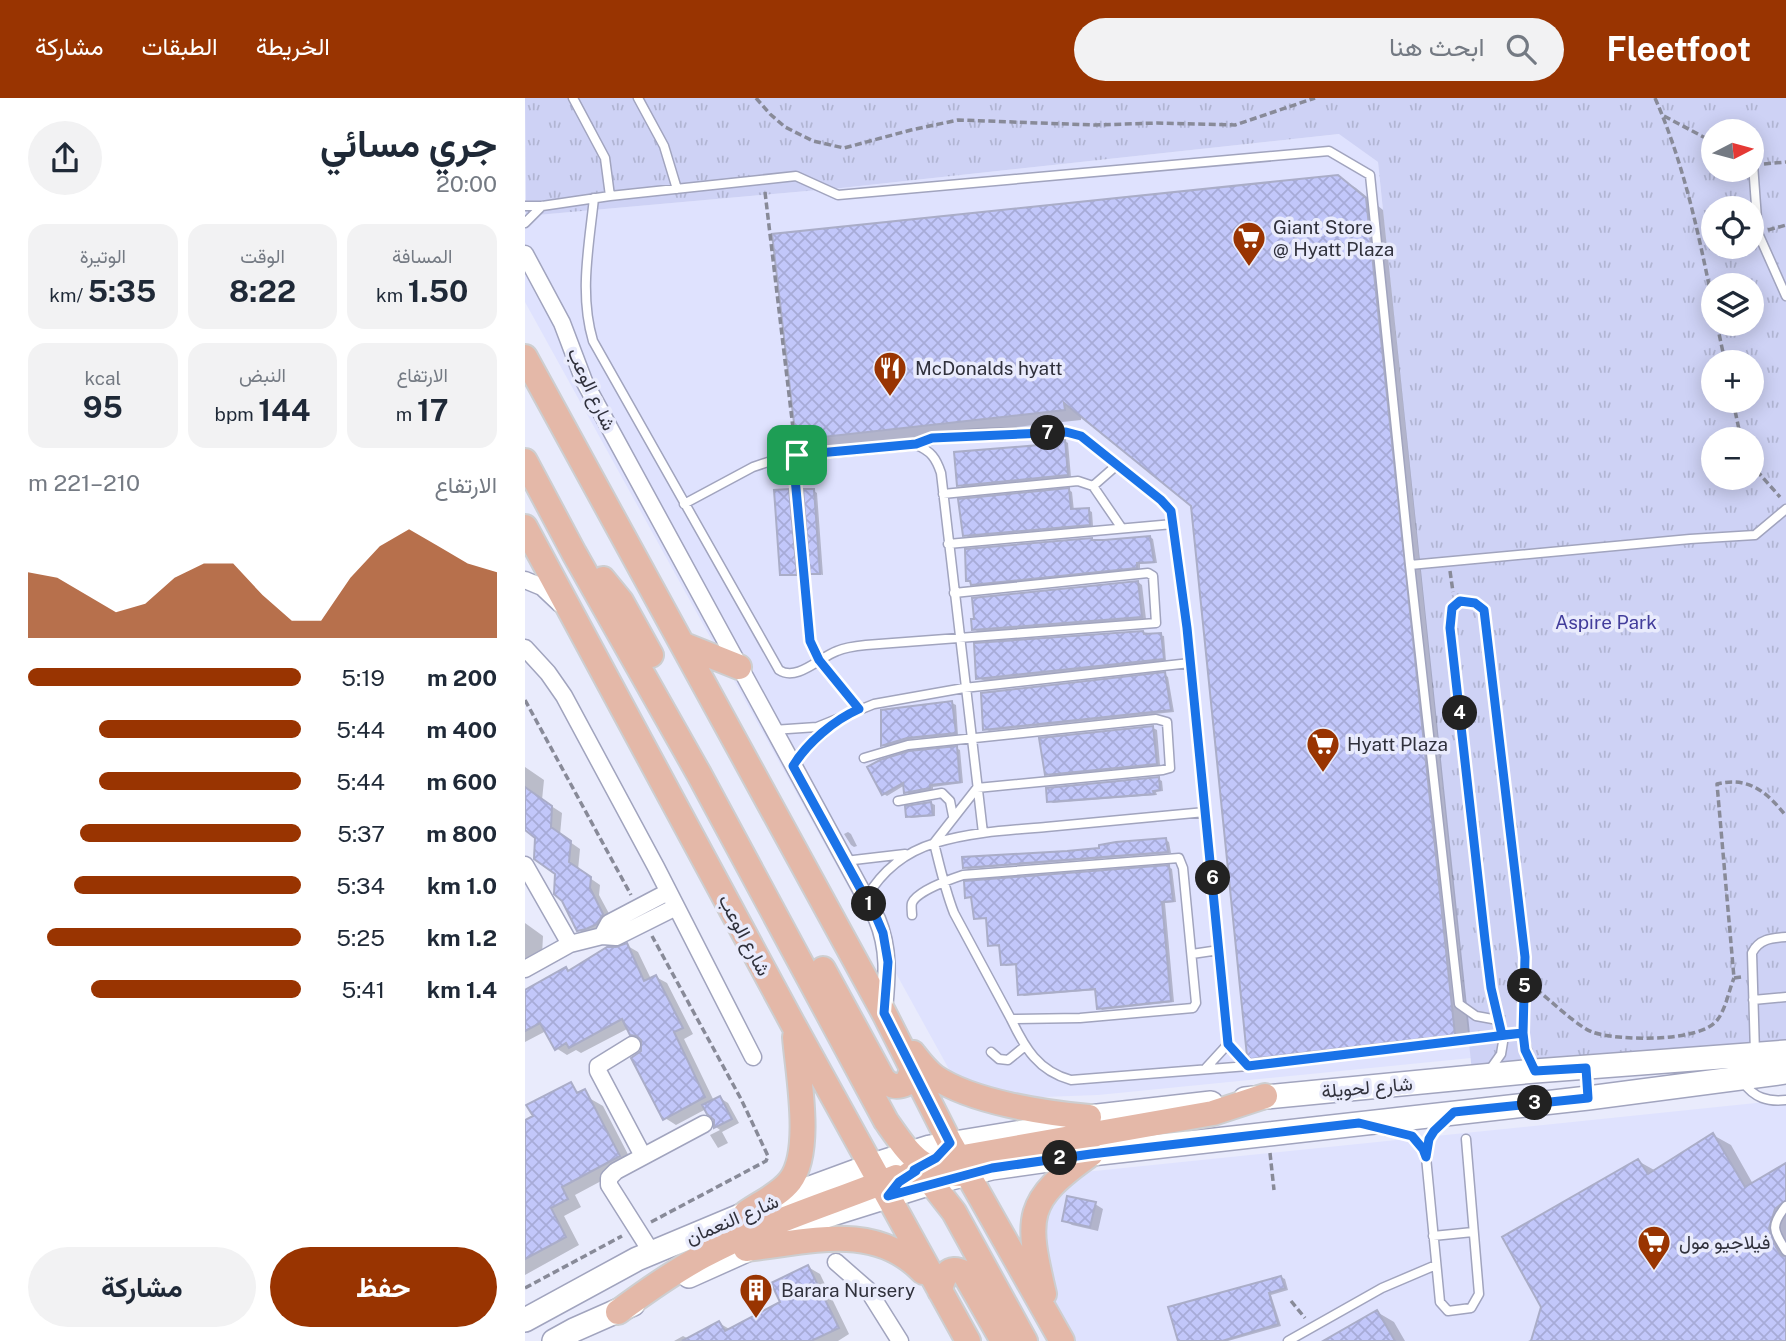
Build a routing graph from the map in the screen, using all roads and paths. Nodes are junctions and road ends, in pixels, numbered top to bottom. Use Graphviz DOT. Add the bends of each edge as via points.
graph roads {
  1 [pos="573,98"];
  2 [pos="638,98"];
  3 [pos="756,98"];
  4 [pos="1315,98"];
  5 [pos="1655,98"];
  6 [pos="1664,116"];
  7 [pos="1701,136"];
  8 [pos="1786,162"];
  9 [pos="1764,163"];
  10 [pos="764,180"];
  11 [pos="677,189"];
  12 [pos="610,196"];
  13 [pos="594,198"];
  14 [pos="525,206"];
  15 [pos="542,206"];
  16 [pos="525,223"];
  17 [pos="1786,225"];
  18 [pos="1764,231"];
  19 [pos="1764,246"];
  20 [pos="525,254"];
  21 [pos="1706,273"];
  22 [pos="1786,296"];
  23 [pos="525,357"];
  24 [pos="916,444"];
  25 [pos="795,455"];
  26 [pos="525,461"];
  27 [pos="1117,465"];
  28 [pos="1764,480"];
  29 [pos="1093,486"];
  30 [pos="943,494"];
  31 [pos="1786,501"];
  32 [pos="684,503"];
  33 [pos="1786,509"];
  34 [pos="1173,524"];
  35 [pos="525,527"];
  36 [pos="1121,527"];
  37 [pos="948,544"];
  38 [pos="574,553"];
  39 [pos="1449,562"];
  40 [pos="1410,565"];
  41 [pos="525,580"];
  42 [pos="954,593"];
  43 [pos="1455,606"];
  44 [pos="575,620"];
  45 [pos="959,638"];
  46 [pos="684,645"];
  47 [pos="525,648"];
  48 [pos="819,660"];
  49 [pos="1190,663"];
  50 [pos="739,667"];
  51 [pos="964,688"];
  52 [pos="525,700"];
  53 [pos="859,709"];
  54 [pos="840,718"];
  55 [pos="773,730"];
  56 [pos="971,739"];
  57 [pos="864,758"];
  58 [pos="793,766"];
  59 [pos="977,788"];
  60 [pos="898,801"];
  61 [pos="1205,812"];
  62 [pos="953,816"];
  63 [pos="1786,816"];
  64 [pos="982,833"];
  65 [pos="934,843"];
  66 [pos="912,853"];
  67 [pos="845,861"];
  68 [pos="525,865"];
  69 [pos="944,881"];
  70 [pos="866,898"];
  71 [pos="672,900"];
  72 [pos="912,915"];
  73 [pos="642,916"];
  74 [pos="1786,937"];
  75 [pos="570,944"];
  76 [pos="1219,950"];
  77 [pos="1192,954"];
  78 [pos="525,970"];
  79 [pos="1752,975"];
  80 [pos="1734,978"];
  81 [pos="1525,981"];
  82 [pos="1786,997"];
  83 [pos="1753,1000"];
  84 [pos="884,1013"];
  85 [pos="1011,1019"];
  86 [pos="1498,1020"];
  87 [pos="794,1026"];
  88 [pos="1523,1033"];
  89 [pos="1502,1035"];
  90 [pos="1228,1044"];
  91 [pos="632,1045"];
  92 [pos="1024,1047"];
  93 [pos="991,1052"];
  94 [pos="1786,1052"];
  95 [pos="1755,1055"];
  96 [pos="753,1057"];
  97 [pos="1248,1066"];
  98 [pos="1206,1068"];
  99 [pos="1586,1068"];
  100 [pos="912,1070"];
  101 [pos="1535,1071"];
  102 [pos="1786,1072"];
  103 [pos="1484,1076"];
  104 [pos="1741,1076"];
  105 [pos="1265,1096"];
  106 [pos="1588,1098"];
  107 [pos="1786,1100"];
  108 [pos="1454,1112"];
  109 [pos="1089,1117"];
  110 [pos="1359,1123"];
  111 [pos="704,1124"];
  112 [pos="1268,1133"];
  113 [pos="1466,1139"];
  114 [pos="1091,1154"];
  115 [pos="643,1156"];
  116 [pos="1426,1157"];
  117 [pos="958,1158"];
  118 [pos="920,1168"];
  119 [pos="880,1182"];
  120 [pos="1274,1189"];
  121 [pos="1786,1206"];
  122 [pos="746,1213"];
  123 [pos="636,1229"];
  124 [pos="1473,1232"];
  125 [pos="1433,1236"];
  126 [pos="746,1249"];
  127 [pos="1786,1251"];
  128 [pos="652,1253"];
  129 [pos="836,1262"];
  130 [pos="1436,1265"];
  131 [pos="525,1288"];
  132 [pos="940,1291"];
  133 [pos="1291,1301"];
  134 [pos="618,1312"];
  135 [pos="525,1320"];
  136 [pos="1313,1327"];
  137 [pos="1057,1332"];
  138 [pos="571,1335"];
  139 [pos="554,1341"];
  140 [pos="900,1341"];
  141 [pos="968,1341"];
  142 [pos="1003,1341"];
  143 [pos="1024,1341"];
  144 [pos="1288,1341"];
  1 -- 12 [label="lane" via="605,158"];
  2 -- 11 [label="lane" via="664,145"];
  3 -- 4 [label="path" via="785,127 813,141 844,148 958,120 1235,125"];
  5 -- 6 [label="path"];
  6 -- 7 [label="path"];
  6 -- 21 [label="path"];
  8 -- 9 [label="path"];
  10 -- 11 [label="lane"];
  10 -- 25 [label="path"];
  10 -- 40 [label="lane" via="796,176 838,195 1329,151 1370,176"];
  11 -- 12 [label="lane"];
  12 -- 13 [label="lane"];
  13 -- 15 [label="lane"];
  13 -- 32 [label="lane" via="585,288 593,341"];
  14 -- 15 [label="lane"];
  15 -- 16 [label="lane"];
  17 -- 18 [label="path"];
  19 -- 22 [label="lane"];
  20 -- 50 [label="street, شارع الوعب" via="562,323 585,381"];
  23 -- 46 [label="main road, شارع الوعب"];
  24 -- 25 [label="lane"];
  24 -- 27 [label="lane" via="942,437 1066,432 1081,436"];
  24 -- 30 [label="lane" via="936,458"];
  25 -- 32 [label="lane" via="753,467"];
  25 -- 48 [label="lane" via="808,631"];
  26 -- 38 [label="main road"];
  27 -- 29 [label="lane"];
  27 -- 34 [label="lane" via="1161,500 1171,511"];
  28 -- 31 [label="path"];
  29 -- 30 [label="lane" via="1078,481"];
  29 -- 36 [label="lane"];
  30 -- 37 [label="lane"];
  32 -- 48 [label="lane" via="779,670 793,674"];
  33 -- 39 [label="lane" via="1755,536"];
  34 -- 36 [label="lane"];
  34 -- 49 [label="lane"];
  35 -- 44 [label="main road, شارع الوعب"];
  36 -- 37 [label="lane"];
  37 -- 42 [label="lane"];
  38 -- 100 [label="main road" via="621,601 883,1079 901,1086"];
  38 -- 118 [label="main road" via="878,1107"];
  39 -- 40 [label="lane"];
  39 -- 43 [label="path"];
  40 -- 86 [label="lane" via="1459,1004 1476,1016"];
  41 -- 44 [label="street" via="548,592"];
  42 -- 45 [label="lane"];
  42 -- 45 [label="lane" via="1141,573 1153,576 1156,623"];
  43 -- 81 [label="lane" via="1466,601 1484,610"];
  43 -- 86 [label="lane" via="1450,628"];
  44 -- 87 [label="main road, شارع الوعب"];
  45 -- 48 [label="lane" via="851,647"];
  45 -- 51 [label="lane"];
  46 -- 50 [label="main road"];
  46 -- 84 [label="main road, شارع الوعب"];
  47 -- 71 [label="street" via="564,696"];
  48 -- 53 [label="lane"];
  49 -- 51 [label="lane"];
  49 -- 61 [label="lane"];
  50 -- 55 [label="street, شارع الوعب"];
  51 -- 53 [label="lane"];
  51 -- 56 [label="lane"];
  52 -- 73 [label="path"];
  53 -- 54 [label="lane"];
  54 -- 55 [label="lane" via="806,729"];
  54 -- 58 [label="lane"];
  55 -- 58 [label="street, شارع الوعب"];
  56 -- 57 [label="lane" via="908,746"];
  56 -- 59 [label="lane"];
  56 -- 59 [label="lane" via="1156,719 1167,722 1170,768"];
  58 -- 67 [label="street, شارع الوعب"];
  59 -- 62 [label="lane"];
  59 -- 64 [label="lane"];
  60 -- 62 [label="lane" via="942,793 950,801"];
  61 -- 64 [label="lane"];
  61 -- 76 [label="lane"];
  62 -- 65 [label="lane"];
  63 -- 80 [label="path" via="1771,797 1750,785 1717,784"];
  64 -- 65 [label="lane"];
  65 -- 66 [label="lane"];
  65 -- 69 [label="lane"];
  66 -- 67 [label="lane"];
  66 -- 70 [label="lane" via="881,876"];
  67 -- 70 [label="street, شارع الوعب"];
  68 -- 75 [label="street"];
  69 -- 72 [label="lane" via="915,899"];
  69 -- 77 [label="lane" via="963,875 1179,858"];
  69 -- 85 [label="lane" via="954,913"];
  70 -- 84 [label="street, شارع الوعب" via="886,947"];
  71 -- 73 [label="street"];
  71 -- 96 [label="street"];
  73 -- 75 [label="street" via="616,937"];
  73 -- 123 [label="path" via="768,1156"];
  74 -- 79 [label="lane" via="1765,940 1755,948"];
  75 -- 78 [label="street"];
  76 -- 77 [label="lane"];
  76 -- 90 [label="lane"];
  77 -- 85 [label="lane" via="1193,1009"];
  79 -- 80 [label="path"];
  79 -- 83 [label="lane"];
  80 -- 81 [label="path" via="1718,1021 1697,1032 1669,1038 1608,1037 1589,1031"];
  81 -- 88 [label="lane"];
  82 -- 83 [label="lane"];
  83 -- 95 [label="lane"];
  84 -- 100 [label="main road, شارع الوعب"];
  84 -- 109 [label="main road" via="925,1068 947,1084 1020,1107"];
  85 -- 92 [label="lane"];
  86 -- 89 [label="lane"];
  87 -- 119 [label="main road, شارع الوعب"];
  87 -- 122 [label="main road" via="801,1155 790,1181"];
  88 -- 89 [label="lane"];
  88 -- 101 [label="lane"];
  89 -- 97 [label="lane"];
  89 -- 103 [label="lane" via="1501,1054"];
  90 -- 97 [label="lane"];
  90 -- 98 [label="lane"];
  91 -- 115 [label="street" via="598,1070"];
  92 -- 93 [label="lane" via="1008,1060"];
  92 -- 98 [label="lane" via="1048,1071 1071,1080"];
  94 -- 95 [label="street, شارع لحويلة"];
  95 -- 99 [label="street, شارع لحويلة"];
  97 -- 98 [label="lane"];
  99 -- 101 [label="street, شارع لحويلة"];
  99 -- 106 [label="street"];
  100 -- 117 [label="main road, شارع الوعب"];
  101 -- 103 [label="street, شارع لحويلة"];
  102 -- 104 [label="street, شارع لحويلة"];
  103 -- 105 [label="street, شارع لحويلة"];
  104 -- 106 [label="street, شارع لحويلة"];
  104 -- 107 [label="lane" via="1755,1095"];
  105 -- 109 [label="street, شارع لحويلة"];
  105 -- 117 [label="main road" via="1213,1113"];
  106 -- 108 [label="street, شارع لحويلة"];
  108 -- 110 [label="street, شارع لحويلة"];
  108 -- 116 [label="lane" via="1429,1139"];
  109 -- 117 [label="street, شارع لحويلة"];
  110 -- 112 [label="street, شارع لحويلة"];
  110 -- 116 [label="lane" via="1412,1136"];
  111 -- 115 [label="street"];
  112 -- 114 [label="street, شارع لحويلة"];
  112 -- 120 [label="path"];
  113 -- 124 [label="lane"];
  114 -- 117 [label="street, شارع لحويلة" via="992,1168"];
  114 -- 137 [label="main road" via="1053,1183 1040,1202 1033,1231 1034,1251"];
  115 -- 123 [label="street" via="609,1178"];
  116 -- 125 [label="lane"];
  117 -- 118 [label="street"];
  117 -- 118 [label="main road" via="941,1155"];
  117 -- 137 [label="main road, شارع الوعب"];
  118 -- 119 [label="main road"];
  118 -- 143 [label="main road" via="954,1212"];
  119 -- 122 [label="street, شارع النعمان"];
  119 -- 126 [label="street, شارع النعمان" via="816,1219"];
  119 -- 132 [label="main road, شارع الوعب"];
  119 -- 134 [label="main road" via="705,1255"];
  121 -- 127 [label="lane" via="1774,1229"];
  122 -- 128 [label="street, شارع النعمان"];
  123 -- 128 [label="street"];
  123 -- 131 [label="path"];
  124 -- 125 [label="lane"];
  124 -- 130 [label="lane" via="1479,1294 1471,1308 1443,1308"];
  125 -- 130 [label="lane"];
  126 -- 132 [label="main road" via="845,1238 873,1241 914,1262"];
  126 -- 134 [label="street, شارع النعمان"];
  128 -- 135 [label="street, شارع النعمان"];
  129 -- 140 [label="street" via="868,1290"];
  130 -- 136 [label="lane" via="1382,1288"];
  132 -- 141 [label="main road, شارع الوعب"];
  132 -- 142 [label="main road" via="949,1271 964,1273"];
  133 -- 136 [label="path"];
  134 -- 138 [label="street, شارع النعمان"];
  136 -- 144 [label="lane"];
  138 -- 139 [label="street, شارع النعمان"];
}
